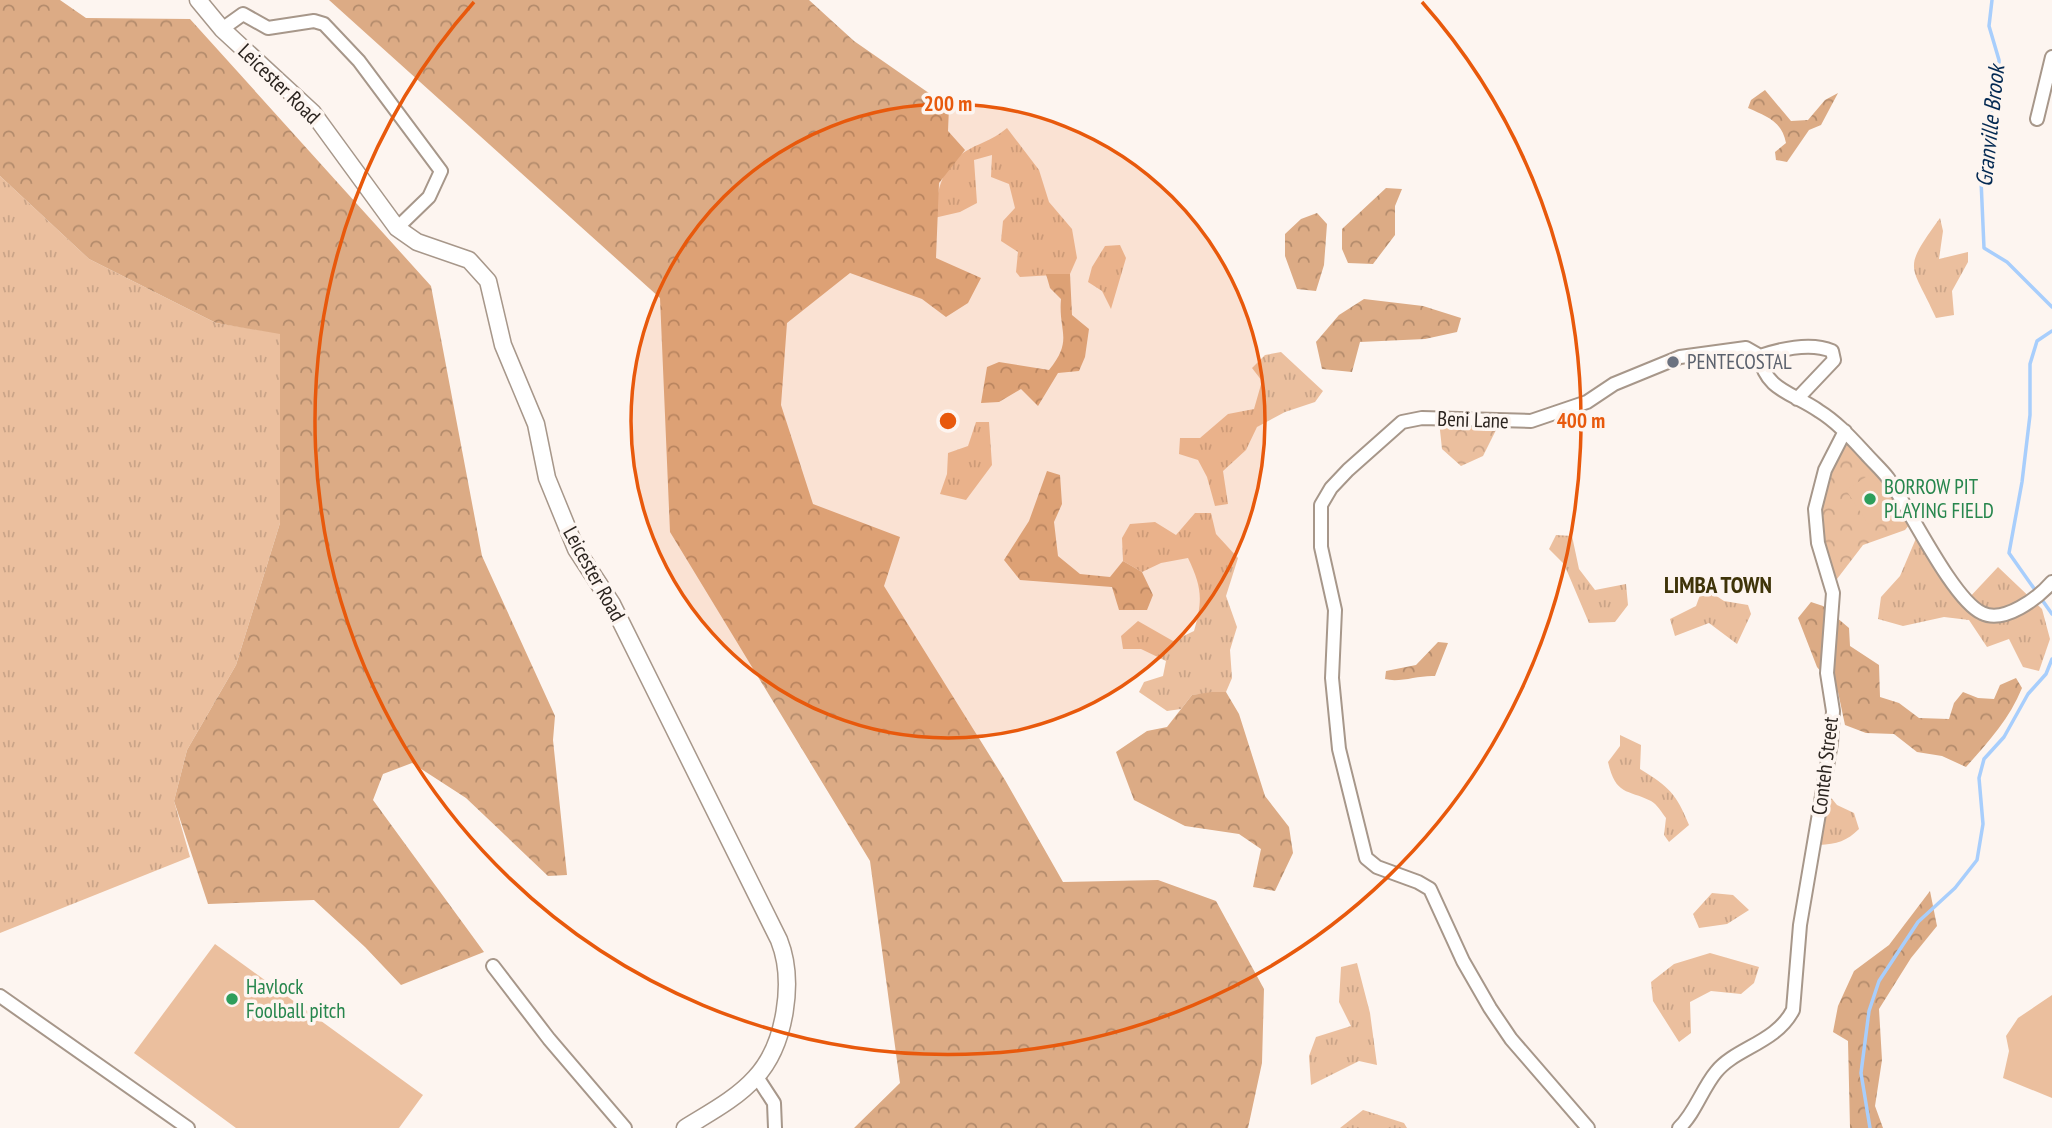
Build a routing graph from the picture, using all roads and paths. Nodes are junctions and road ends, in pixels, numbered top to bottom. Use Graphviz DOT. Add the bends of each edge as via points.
graph roads {
  1 [pos="198,0"];
  2 [pos="222,29"];
  3 [pos="2052,57"];
  4 [pos="2037,119"];
  5 [pos="397,228"];
  6 [pos="1760,356"];
  7 [pos="1797,399"];
  8 [pos="1845,431"];
  9 [pos="2050,585"];
  10 [pos="493,966"];
  11 [pos="0,996"];
  12 [pos="757,1077"];
  13 [pos="188,1128"];
  14 [pos="625,1128"];
  15 [pos="685,1128"];
  16 [pos="775,1128"];
  17 [pos="1588,1128"];
  18 [pos="1679,1128"];
  1 -- 2 [label="street, Leicester Road"];
  2 -- 5 [label="street, Leicester Road" via="313,113"];
  2 -- 5 [label="street" via="243,14 268,28 314,21 324,24 359,61 441,171 429,197"];
  3 -- 4 [label="street"];
  5 -- 12 [label="street, Leicester Road" via="417,242 468,260 488,281 503,345 536,424 547,478 576,549 605,590 779,940 787,965 783,1014 772,1051"];
  6 -- 7 [label="street" via="1764,373 1775,387"];
  6 -- 7 [label="street" via="1799,348 1832,351 1834,360"];
  6 -- 17 [label="street, Beni Lane" via="1745,348 1680,357 1614,384 1587,402 1531,421 1422,418 1402,422 1331,488 1321,505 1319,530 1335,610 1339,749 1362,849 1371,864 1425,885 1435,895 1463,961 1490,1008"];
  7 -- 8 [label="street"];
  8 -- 9 [label="street" via="1886,476 1973,607 1984,615 2010,612"];
  8 -- 18 [label="street, Conteh Street" via="1825,470 1815,509 1818,544 1833,593 1827,673 1832,743 1800,925 1793,1010 1764,1041 1717,1070"];
  10 -- 14 [label="street"];
  11 -- 13 [label="street"];
  12 -- 15 [label="street, Leicester Road"];
  12 -- 16 [label="street" via="774,1103"];
}
